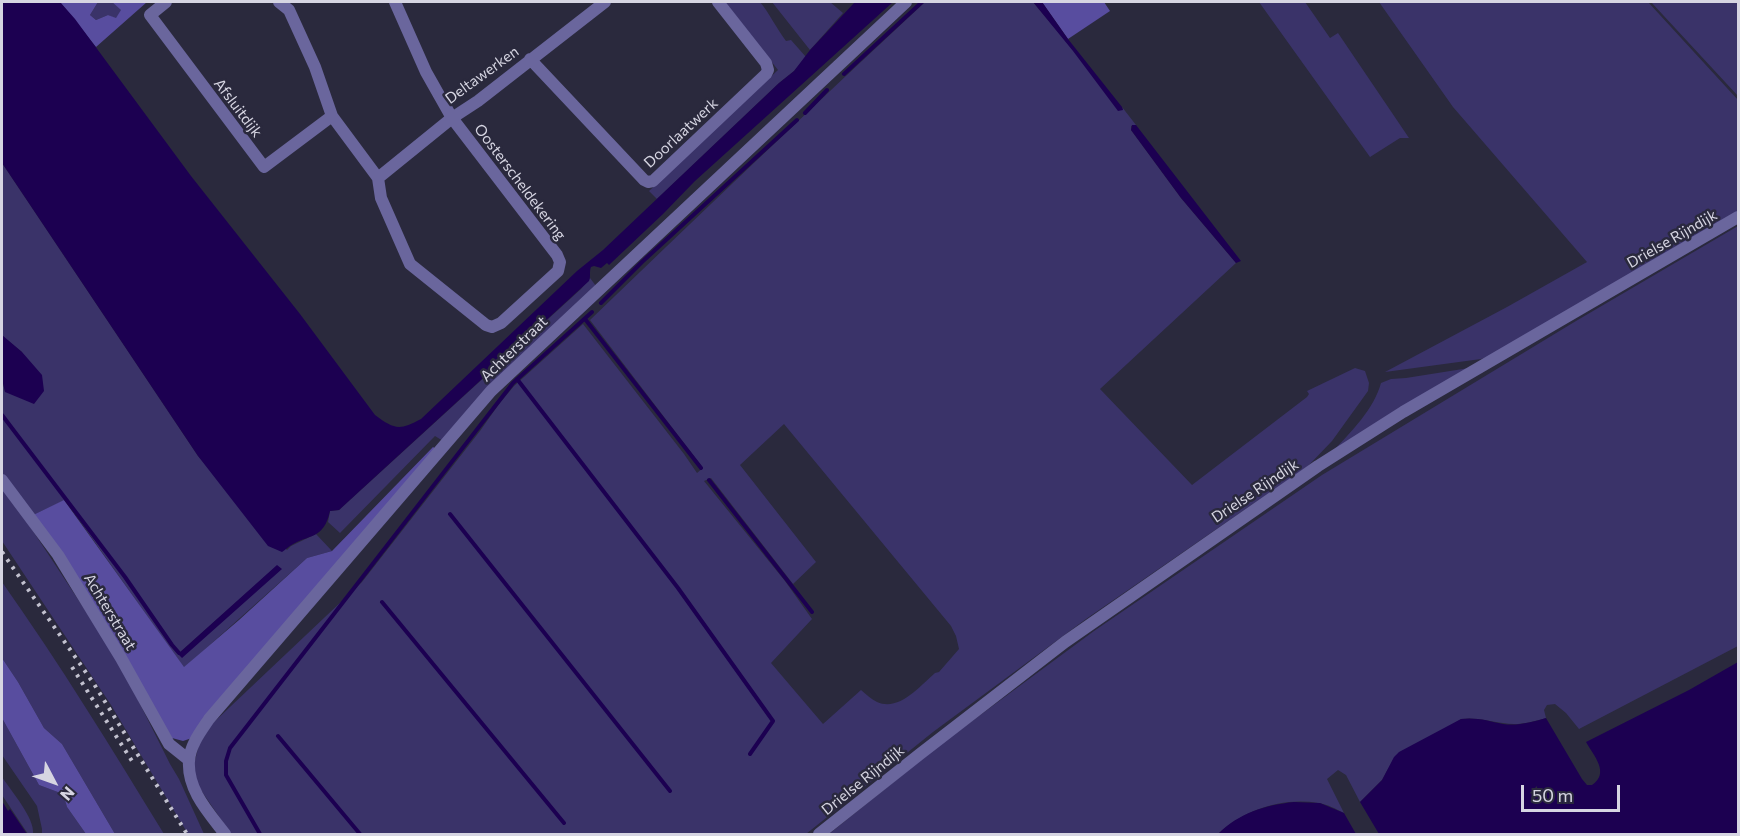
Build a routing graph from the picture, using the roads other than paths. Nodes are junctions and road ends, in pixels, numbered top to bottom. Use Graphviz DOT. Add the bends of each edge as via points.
graph roads {
  1 [pos="166,2"];
  2 [pos="279,2"];
  3 [pos="301,2"];
  4 [pos="395,2"];
  5 [pos="605,2"];
  6 [pos="718,2"];
  7 [pos="906,2"];
  8 [pos="289,10"];
  9 [pos="530,59"];
  10 [pos="332,116"];
  11 [pos="452,118"];
  12 [pos="378,178"];
  13 [pos="1738,217"];
  14 [pos="2,480"];
  15 [pos="189,760"];
  16 [pos="225,834"];
  17 [pos="819,834"];
  1 -- 10 [label="street, Afsluitdijk" via="150,15 264,167"];
  2 -- 8 [label="street"];
  3 -- 8 [label="street"];
  4 -- 11 [label="street, Deltawerken" via="417,54"];
  5 -- 9 [label="street, Deltawerken"];
  6 -- 9 [label="street, Doorlaatwerk" via="768,70 653,181 644,180"];
  7 -- 15 [label="street, Achterstraat" via="491,391 209,718 195,740"];
  8 -- 10 [label="street"];
  9 -- 11 [label="street, Deltawerken"];
  10 -- 12 [label="street"];
  11 -- 12 [label="street"];
  11 -- 12 [label="street, Oosterscheldekering" via="560,262 558,271 501,323 486,325 410,264 381,198"];
  13 -- 17 [label="street, Drielse Rijndijk" via="1403,412 1318,466 1065,642"];
  14 -- 15 [label="street, Achterstraat" via="58,555 169,744"];
  15 -- 16 [label="street" via="192,785"];
}
